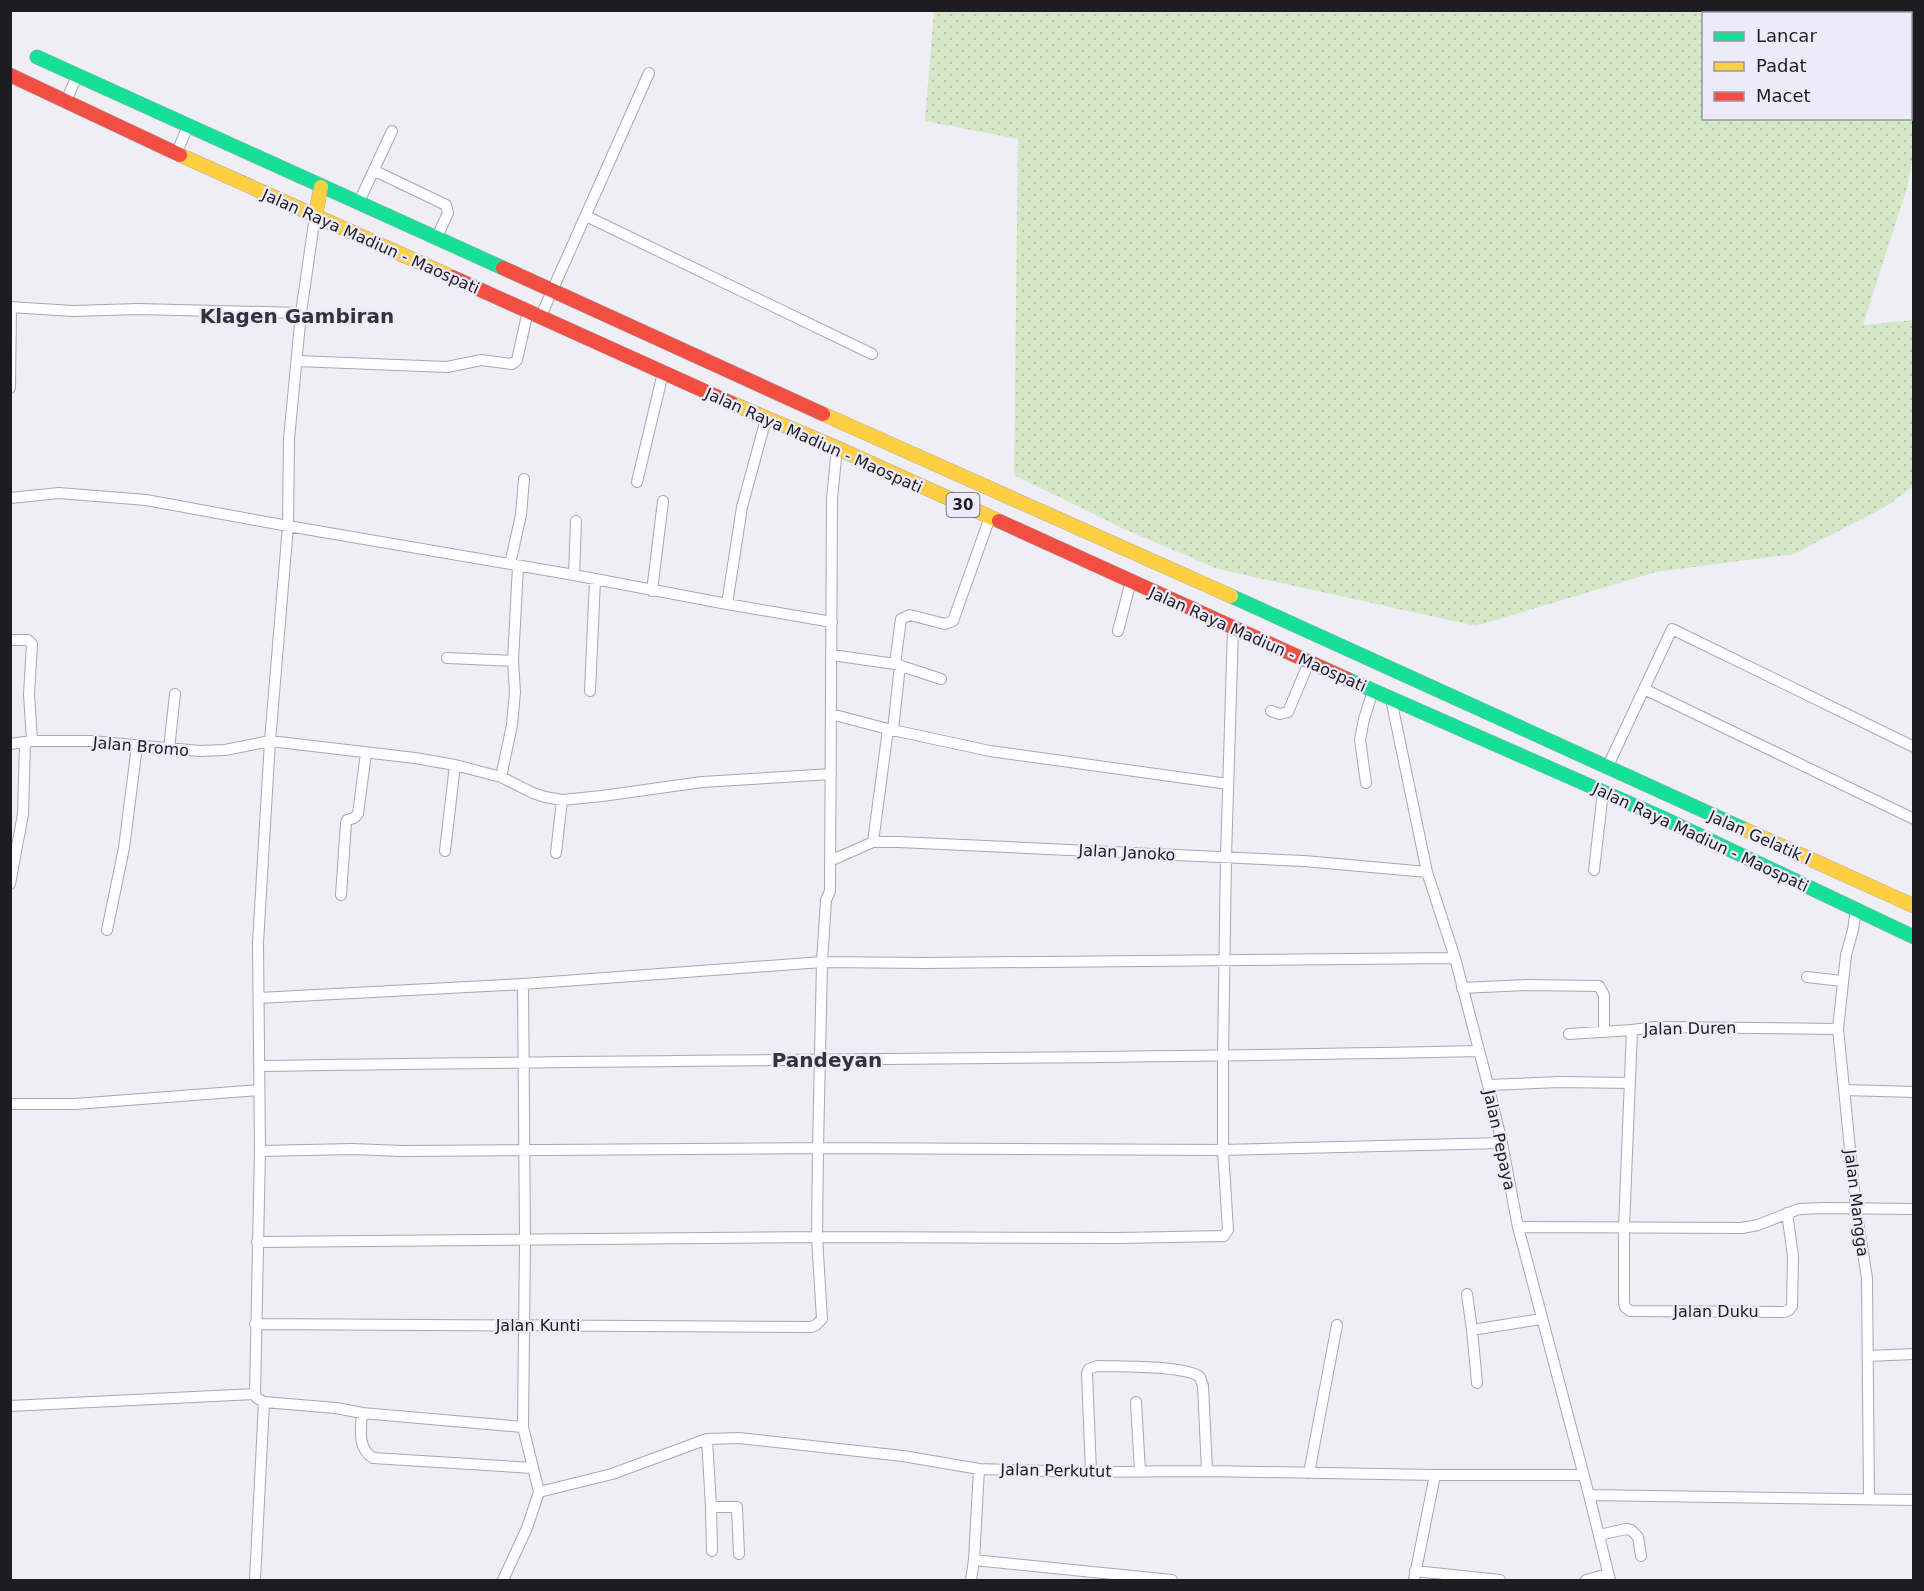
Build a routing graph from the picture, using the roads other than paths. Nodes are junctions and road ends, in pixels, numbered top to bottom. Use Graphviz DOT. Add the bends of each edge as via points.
graph roads {
  1 [pos="37,57"];
  2 [pos="649,73"];
  3 [pos="10,75"];
  4 [pos="76,75"];
  5 [pos="66,102"];
  6 [pos="188,126"];
  7 [pos="392,131"];
  8 [pos="177,152"];
  9 [pos="375,171"];
  10 [pos="321,187"];
  11 [pos="358,204"];
  12 [pos="315,216"];
  13 [pos="586,216"];
  14 [pos="436,239"];
  15 [pos="553,290"];
  16 [pos="11,308"];
  17 [pos="301,313"];
  18 [pos="534,314"];
  19 [pos="872,354"];
  20 [pos="297,361"];
  21 [pos="663,373"];
  22 [pos="10,388"];
  23 [pos="765,419"];
  24 [pos="837,448"];
  25 [pos="524,480"];
  26 [pos="637,482"];
  27 [pos="10,498"];
  28 [pos="663,501"];
  29 [pos="990,517"];
  30 [pos="576,521"];
  31 [pos="288,526"];
  32 [pos="514,565"];
  33 [pos="574,575"];
  34 [pos="595,580"];
  35 [pos="1131,581"];
  36 [pos="652,591"];
  37 [pos="727,604"];
  38 [pos="832,622"];
  39 [pos="1233,628"];
  40 [pos="1118,631"];
  41 [pos="10,640"];
  42 [pos="832,655"];
  43 [pos="447,658"];
  44 [pos="513,661"];
  45 [pos="1309,662"];
  46 [pos="898,664"];
  47 [pos="941,679"];
  48 [pos="1644,689"];
  49 [pos="590,691"];
  50 [pos="1373,691"];
  51 [pos="176,694"];
  52 [pos="1391,699"];
  53 [pos="1270,711"];
  54 [pos="831,714"];
  55 [pos="890,729"];
  56 [pos="28,741"];
  57 [pos="270,741"];
  58 [pos="10,744"];
  59 [pos="137,746"];
  60 [pos="1914,747"];
  61 [pos="169,750"];
  62 [pos="366,753"];
  63 [pos="455,765"];
  64 [pos="1607,768"];
  65 [pos="831,774"];
  66 [pos="501,777"];
  67 [pos="1366,783"];
  68 [pos="1228,784"];
  69 [pos="1603,792"];
  70 [pos="562,800"];
  71 [pos="1914,819"];
  72 [pos="873,842"];
  73 [pos="445,851"];
  74 [pos="556,853"];
  75 [pos="1226,856"];
  76 [pos="830,861"];
  77 [pos="1594,870"];
  78 [pos="1427,872"];
  79 [pos="10,884"];
  80 [pos="341,895"];
  81 [pos="1914,906"];
  82 [pos="1856,909"];
  83 [pos="107,930"];
  84 [pos="1914,937"];
  85 [pos="1455,958"];
  86 [pos="1224,960"];
  87 [pos="822,962"];
  88 [pos="1807,978"];
  89 [pos="1842,981"];
  90 [pos="523,984"];
  91 [pos="1462,988"];
  92 [pos="259,998"];
  93 [pos="1838,1029"];
  94 [pos="1632,1030"];
  95 [pos="1604,1031"];
  96 [pos="1569,1034"];
  97 [pos="1479,1051"];
  98 [pos="1223,1056"];
  99 [pos="821,1060"];
  100 [pos="523,1062"];
  101 [pos="260,1066"];
  102 [pos="1630,1083"];
  103 [pos="1488,1085"];
  104 [pos="259,1090"];
  105 [pos="1844,1090"];
  106 [pos="1914,1092"];
  107 [pos="10,1104"];
  108 [pos="1502,1143"];
  109 [pos="818,1148"];
  110 [pos="1223,1149"];
  111 [pos="523,1150"];
  112 [pos="260,1151"];
  113 [pos="1856,1209"];
  114 [pos="1914,1209"];
  115 [pos="1787,1213"];
  116 [pos="1518,1227"];
  117 [pos="1624,1227"];
  118 [pos="817,1237"];
  119 [pos="525,1240"];
  120 [pos="257,1242"];
  121 [pos="1467,1294"];
  122 [pos="1542,1319"];
  123 [pos="255,1324"];
  124 [pos="524,1325"];
  125 [pos="1337,1325"];
  126 [pos="1472,1330"];
  127 [pos="1914,1354"];
  128 [pos="1868,1356"];
  129 [pos="1478,1383"];
  130 [pos="255,1394"];
  131 [pos="264,1402"];
  132 [pos="1136,1402"];
  133 [pos="10,1406"];
  134 [pos="362,1413"];
  135 [pos="522,1427"];
  136 [pos="707,1439"];
  137 [pos="533,1468"];
  138 [pos="979,1469"];
  139 [pos="1140,1471"];
  140 [pos="1207,1471"];
  141 [pos="1091,1472"];
  142 [pos="1309,1473"];
  143 [pos="1435,1475"];
  144 [pos="1583,1475"];
  145 [pos="538,1492"];
  146 [pos="1589,1495"];
  147 [pos="1869,1499"];
  148 [pos="1914,1500"];
  149 [pos="711,1507"];
  150 [pos="1599,1535"];
  151 [pos="712,1551"];
  152 [pos="739,1554"];
  153 [pos="1641,1556"];
  154 [pos="974,1560"];
  155 [pos="1414,1576"];
  156 [pos="1609,1577"];
  157 [pos="255,1581"];
  158 [pos="503,1581"];
  159 [pos="971,1581"];
  160 [pos="1173,1581"];
  161 [pos="1500,1581"];
  162 [pos="1586,1581"];
  1 -- 4 [label="main road, Jalan Gelatik I"];
  2 -- 13 [label="street"];
  3 -- 5 [label="main road, Jalan Raya Madiun - Maospati / 30"];
  4 -- 5 [label="street"];
  4 -- 6 [label="main road, Jalan Gelatik I"];
  5 -- 8 [label="main road, Jalan Raya Madiun - Maospati / 30"];
  6 -- 8 [label="street"];
  6 -- 10 [label="main road, Jalan Gelatik I"];
  7 -- 9 [label="street"];
  8 -- 12 [label="main road, Jalan Raya Madiun - Maospati / 30"];
  9 -- 11 [label="street"];
  9 -- 14 [label="street" via="446,204 447,213"];
  10 -- 11 [label="main road, Jalan Gelatik I"];
  10 -- 12 [label="main road"];
  11 -- 14 [label="main road, Jalan Gelatik I"];
  12 -- 17 [label="street"];
  12 -- 18 [label="main road, Jalan Raya Madiun - Maospati / 30"];
  13 -- 15 [label="street"];
  13 -- 19 [label="street"];
  14 -- 15 [label="main road, Jalan Gelatik I"];
  15 -- 18 [label="street"];
  15 -- 64 [label="main road, Jalan Gelatik I"];
  16 -- 17 [label="street"];
  16 -- 22 [label="street"];
  17 -- 20 [label="street"];
  18 -- 20 [label="street" via="512,364 481,360 447,367"];
  18 -- 21 [label="main road, Jalan Raya Madiun - Maospati / 30"];
  20 -- 31 [label="street" via="289,439"];
  21 -- 23 [label="main road, Jalan Raya Madiun - Maospati / 30"];
  21 -- 26 [label="street"];
  23 -- 24 [label="main road, Jalan Raya Madiun - Maospati / 30"];
  23 -- 37 [label="street" via="742,507"];
  24 -- 29 [label="main road, Jalan Raya Madiun - Maospati / 30"];
  24 -- 38 [label="street" via="832,499"];
  25 -- 32 [label="street"];
  27 -- 31 [label="street" via="59,493 146,500"];
  28 -- 36 [label="street"];
  29 -- 35 [label="main road, Jalan Raya Madiun - Maospati / 30"];
  29 -- 46 [label="street" via="953,621 945,624 910,615 901,619"];
  30 -- 33 [label="street"];
  31 -- 32 [label="street"];
  31 -- 57 [label="street"];
  32 -- 33 [label="street"];
  32 -- 44 [label="street"];
  33 -- 34 [label="street"];
  34 -- 36 [label="street"];
  34 -- 49 [label="street"];
  35 -- 39 [label="main road, Jalan Raya Madiun - Maospati / 30"];
  35 -- 40 [label="street"];
  36 -- 37 [label="street"];
  37 -- 38 [label="street"];
  38 -- 42 [label="street"];
  39 -- 45 [label="main road, Jalan Raya Madiun - Maospati / 30"];
  39 -- 68 [label="street"];
  41 -- 56 [label="street" via="28,640 32,644"];
  42 -- 46 [label="street"];
  42 -- 54 [label="street"];
  43 -- 44 [label="street"];
  44 -- 66 [label="street" via="512,725"];
  45 -- 50 [label="main road, Jalan Raya Madiun - Maospati / 30"];
  45 -- 53 [label="street" via="1290,709 1285,714"];
  46 -- 47 [label="street"];
  46 -- 55 [label="street"];
  48 -- 60 [label="street" via="1672,629"];
  48 -- 64 [label="street"];
  48 -- 71 [label="street"];
  50 -- 52 [label="main road, Jalan Raya Madiun - Maospati / 30"];
  50 -- 67 [label="street" via="1361,732"];
  51 -- 61 [label="street"];
  52 -- 69 [label="main road, Jalan Raya Madiun - Maospati / 30"];
  52 -- 78 [label="street, Jalan Pepaya"];
  54 -- 55 [label="street"];
  54 -- 65 [label="street"];
  55 -- 68 [label="street" via="990,751"];
  55 -- 72 [label="street"];
  56 -- 58 [label="street, Jalan Bromo"];
  56 -- 59 [label="street, Jalan Bromo"];
  56 -- 79 [label="street" via="23,814"];
  57 -- 61 [label="street, Jalan Bromo" via="225,750"];
  57 -- 62 [label="street, Jalan Bromo"];
  57 -- 92 [label="street" via="258,943"];
  59 -- 61 [label="street, Jalan Bromo"];
  59 -- 83 [label="street"];
  62 -- 63 [label="street, Jalan Bromo"];
  62 -- 80 [label="street" via="358,814 346,823"];
  63 -- 66 [label="street, Jalan Bromo"];
  63 -- 73 [label="street"];
  64 -- 81 [label="main road, Jalan Gelatik I"];
  65 -- 70 [label="street, Jalan Bromo" via="702,782"];
  65 -- 76 [label="street"];
  66 -- 70 [label="street, Jalan Bromo" via="533,793"];
  68 -- 75 [label="street"];
  69 -- 77 [label="street"];
  69 -- 82 [label="main road, Jalan Raya Madiun - Maospati / 30"];
  70 -- 74 [label="street"];
  72 -- 75 [label="street, Jalan Janoko"];
  72 -- 76 [label="street, Jalan Janoko"];
  75 -- 78 [label="street, Jalan Janoko"];
  75 -- 86 [label="street"];
  76 -- 87 [label="street"];
  78 -- 85 [label="street, Jalan Pepaya"];
  82 -- 84 [label="main road, Jalan Raya Madiun - Maospati / 30"];
  82 -- 89 [label="street, Jalan Mangga"];
  85 -- 86 [label="street"];
  85 -- 91 [label="street, Jalan Pepaya"];
  86 -- 87 [label="street"];
  86 -- 98 [label="street"];
  87 -- 90 [label="street"];
  87 -- 99 [label="street"];
  88 -- 89 [label="street"];
  89 -- 93 [label="street, Jalan Mangga"];
  90 -- 92 [label="street"];
  90 -- 100 [label="street"];
  91 -- 95 [label="street" via="1599,986 1604,995"];
  91 -- 97 [label="street, Jalan Pepaya"];
  92 -- 101 [label="street"];
  93 -- 94 [label="street, Jalan Duren"];
  93 -- 105 [label="street, Jalan Mangga"];
  94 -- 95 [label="street"];
  94 -- 102 [label="street, Jalan Duren"];
  95 -- 96 [label="street"];
  97 -- 98 [label="street"];
  97 -- 103 [label="street, Jalan Pepaya"];
  98 -- 99 [label="street"];
  98 -- 110 [label="street"];
  99 -- 100 [label="street"];
  99 -- 109 [label="street"];
  100 -- 101 [label="street"];
  100 -- 111 [label="street"];
  101 -- 104 [label="street"];
  102 -- 103 [label="street"];
  102 -- 117 [label="street, Jalan Duren"];
  103 -- 108 [label="street, Jalan Pepaya"];
  104 -- 107 [label="street" via="75,1104"];
  104 -- 112 [label="street"];
  105 -- 106 [label="street"];
  105 -- 113 [label="street, Jalan Mangga"];
  108 -- 110 [label="street"];
  108 -- 116 [label="street, Jalan Pepaya"];
  109 -- 110 [label="street"];
  109 -- 111 [label="street"];
  109 -- 118 [label="street"];
  110 -- 118 [label="street" via="1228,1230 1224,1236"];
  111 -- 112 [label="street"];
  111 -- 119 [label="street"];
  112 -- 120 [label="street"];
  113 -- 114 [label="street"];
  113 -- 115 [label="street" via="1811,1208"];
  113 -- 128 [label="street, Jalan Mangga" via="1867,1278"];
  115 -- 117 [label="street" via="1750,1227"];
  115 -- 117 [label="street, Jalan Duku" via="1793,1256 1792,1306 1784,1312 1630,1311 1624,1303"];
  116 -- 117 [label="street"];
  116 -- 122 [label="street, Jalan Pepaya"];
  118 -- 119 [label="street"];
  118 -- 124 [label="street, Jalan Kunti" via="822,1319 812,1327"];
  119 -- 120 [label="street"];
  119 -- 124 [label="street"];
  120 -- 123 [label="street"];
  121 -- 126 [label="street"];
  122 -- 126 [label="street"];
  122 -- 144 [label="street, Jalan Pepaya"];
  123 -- 124 [label="street, Jalan Kunti"];
  123 -- 130 [label="street"];
  124 -- 135 [label="street"];
  125 -- 142 [label="street"];
  126 -- 129 [label="street"];
  127 -- 128 [label="street"];
  128 -- 147 [label="street, Jalan Mangga"];
  130 -- 131 [label="street"];
  130 -- 133 [label="street"];
  131 -- 134 [label="street"];
  131 -- 157 [label="street"];
  132 -- 139 [label="street"];
  134 -- 135 [label="street"];
  134 -- 137 [label="street" via="362,1443 373,1458"];
  135 -- 137 [label="street"];
  136 -- 138 [label="street, Jalan Perkutut" via="751,1439"];
  136 -- 145 [label="street, Jalan Perkutut" via="612,1474"];
  136 -- 149 [label="street"];
  137 -- 145 [label="street"];
  138 -- 141 [label="street, Jalan Perkutut"];
  138 -- 154 [label="street"];
  139 -- 140 [label="street, Jalan Perkutut"];
  139 -- 141 [label="street, Jalan Perkutut"];
  140 -- 141 [label="street" via="1200,1377 1173,1369 1097,1366 1088,1373"];
  140 -- 142 [label="street, Jalan Perkutut"];
  142 -- 143 [label="street, Jalan Perkutut"];
  143 -- 144 [label="street, Jalan Perkutut"];
  143 -- 155 [label="street"];
  144 -- 146 [label="street, Jalan Pepaya"];
  145 -- 158 [label="street"];
  146 -- 147 [label="street"];
  146 -- 150 [label="street, Jalan Pepaya"];
  147 -- 148 [label="street"];
  149 -- 151 [label="street"];
  149 -- 152 [label="street" via="737,1507"];
  150 -- 153 [label="street" via="1631,1530 1638,1537"];
  150 -- 156 [label="street, Jalan Pepaya"];
  154 -- 159 [label="street"];
  154 -- 160 [label="street"];
  155 -- 161 [label="street"];
  156 -- 162 [label="street"];
}
